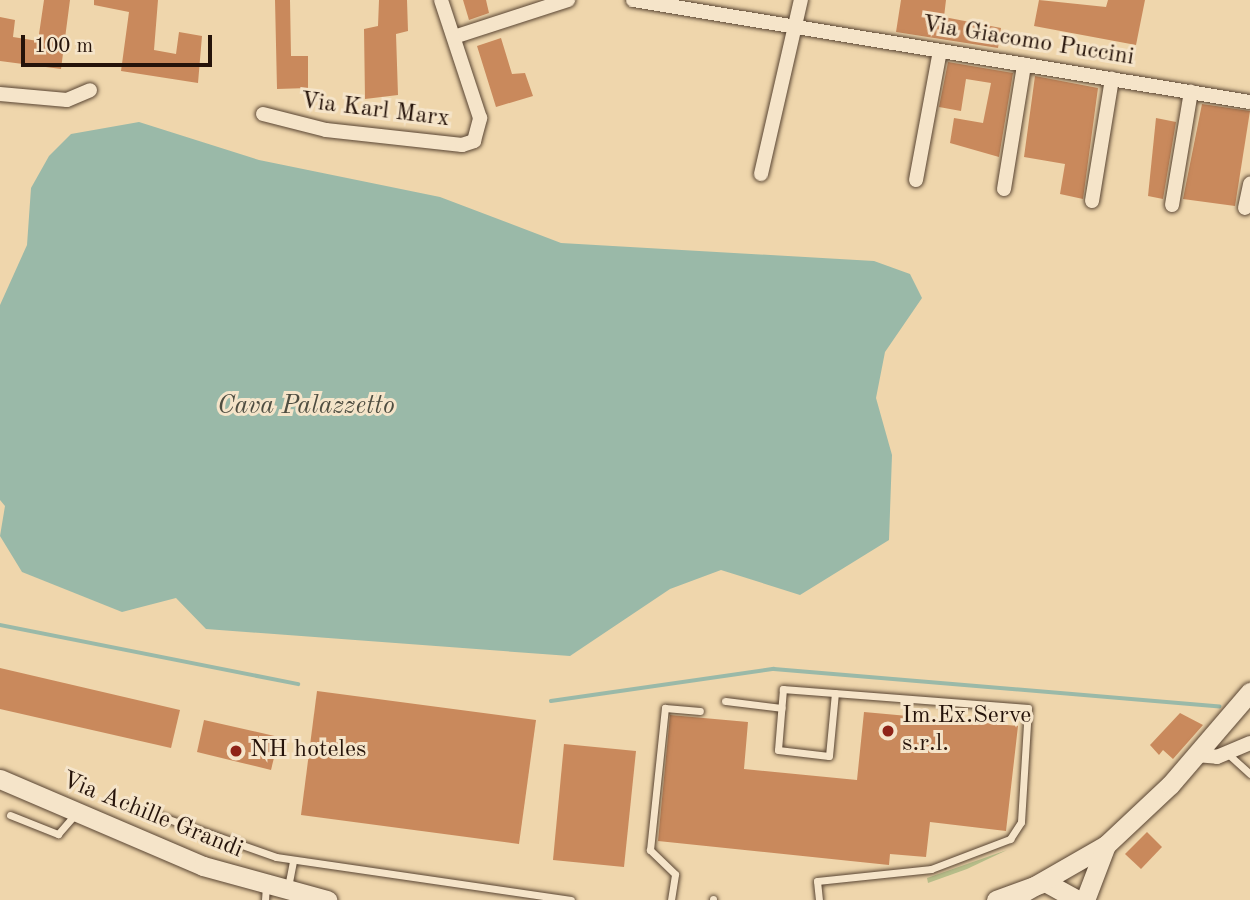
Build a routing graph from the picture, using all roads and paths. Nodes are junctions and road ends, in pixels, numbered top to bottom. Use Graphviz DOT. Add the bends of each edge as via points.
graph roads {
  1 [pos="441,0"];
  2 [pos="568,0"];
  3 [pos="633,0"];
  4 [pos="802,0"];
  5 [pos="795,27"];
  6 [pos="454,37"];
  7 [pos="940,51"];
  8 [pos="1024,65"];
  9 [pos="1112,79"];
  10 [pos="90,90"];
  11 [pos="1191,92"];
  12 [pos="0,94"];
  13 [pos="1250,102"];
  14 [pos="263,114"];
  15 [pos="761,174"];
  16 [pos="916,180"];
  17 [pos="1250,184"];
  18 [pos="1004,189"];
  19 [pos="1092,201"];
  20 [pos="1172,205"];
  21 [pos="1245,208"];
  22 [pos="1250,692"];
  23 [pos="835,693"];
  24 [pos="724,701"];
  25 [pos="782,708"];
  26 [pos="700,711"];
  27 [pos="1250,743"];
  28 [pos="1228,754"];
  29 [pos="1196,755"];
  30 [pos="1250,774"];
  31 [pos="0,779"];
  32 [pos="76,813"];
  33 [pos="10,815"];
  34 [pos="157,815"];
  35 [pos="1106,845"];
  36 [pos="293,860"];
  37 [pos="1025,887"];
  38 [pos="266,893"];
  39 [pos="287,895"];
  40 [pos="327,900"];
  41 [pos="571,900"];
  42 [pos="671,900"];
  43 [pos="819,900"];
  44 [pos="996,900"];
  45 [pos="1010,900"];
  46 [pos="1078,900"];
  47 [pos="1085,900"];
  1 -- 6 [label="street"];
  2 -- 6 [label="street"];
  3 -- 5 [label="street, Via Giacomo Puccini"];
  4 -- 5 [label="street"];
  5 -- 7 [label="street, Via Giacomo Puccini"];
  5 -- 15 [label="street"];
  6 -- 14 [label="street, Via Karl Marx" via="480,118 479,134 462,145 327,130"];
  7 -- 8 [label="street, Via Giacomo Puccini"];
  7 -- 16 [label="street"];
  8 -- 9 [label="street, Via Giacomo Puccini"];
  8 -- 18 [label="street"];
  9 -- 11 [label="street, Via Giacomo Puccini"];
  9 -- 19 [label="street"];
  10 -- 12 [label="street" via="67,100"];
  11 -- 13 [label="street, Via Giacomo Puccini"];
  11 -- 20 [label="street"];
  17 -- 21 [label="street"];
  22 -- 29 [label="main road"];
  23 -- 25 [label="lane" via="783,689"];
  23 -- 25 [label="lane" via="828,756 778,750"];
  23 -- 43 [label="lane" via="1028,708 1021,822 1010,839 931,869 817,881"];
  24 -- 25 [label="lane"];
  26 -- 42 [label="lane" via="665,708 650,850 675,874"];
  27 -- 28 [label="street"];
  28 -- 29 [label="street"];
  28 -- 30 [label="lane"];
  29 -- 35 [label="main road"];
  31 -- 32 [label="main road, Via Achille Grandi"];
  32 -- 33 [label="lane" via="58,834"];
  32 -- 38 [label="main road, Via Achille Grandi"];
  34 -- 36 [label="lane"];
  35 -- 37 [label="main road"];
  35 -- 47 [label="main road"];
  36 -- 39 [label="lane"];
  36 -- 41 [label="lane"];
  37 -- 44 [label="main road"];
  37 -- 45 [label="main road"];
  37 -- 46 [label="main road" via="1057,884"];
  38 -- 39 [label="main road, Via Achille Grandi"];
  39 -- 40 [label="main road, Via Achille Grandi"];
}
